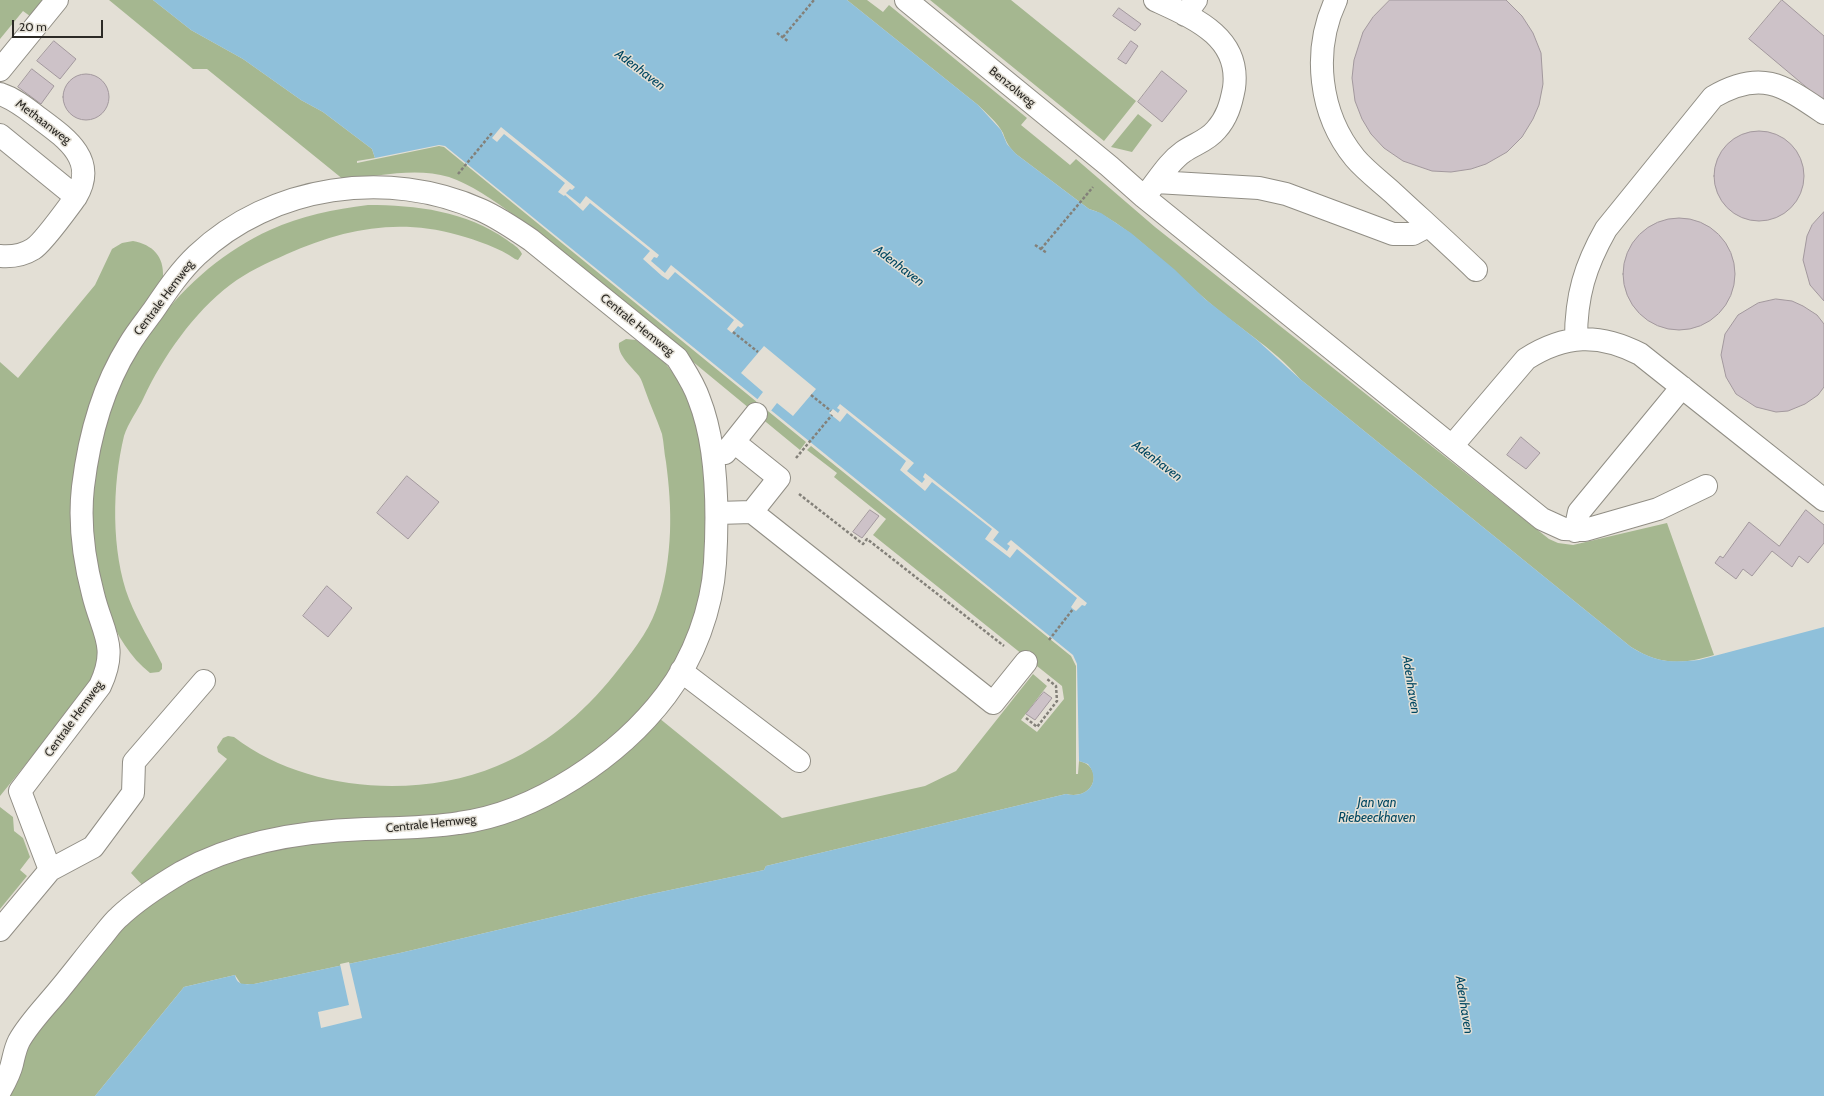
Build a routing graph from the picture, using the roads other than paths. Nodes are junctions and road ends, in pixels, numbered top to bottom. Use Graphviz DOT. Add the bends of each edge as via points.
graph roads {
  1 [pos="57,0"];
  2 [pos="906,0"];
  3 [pos="1155,0"];
  4 [pos="1336,0"];
  5 [pos="1191,7"];
  6 [pos="0,70"];
  7 [pos="0,94"];
  8 [pos="1824,113"];
  9 [pos="0,135"];
  10 [pos="1150,189"];
  11 [pos="76,197"];
  12 [pos="1428,226"];
  13 [pos="0,256"];
  14 [pos="1476,270"];
  15 [pos="1576,339"];
  16 [pos="1682,387"];
  17 [pos="756,414"];
  18 [pos="734,442"];
  19 [pos="1452,446"];
  20 [pos="712,459"];
  21 [pos="1706,486"];
  22 [pos="1824,500"];
  23 [pos="752,512"];
  24 [pos="717,513"];
  25 [pos="1575,531"];
  26 [pos="1026,662"];
  27 [pos="681,671"];
  28 [pos="204,681"];
  29 [pos="799,761"];
  30 [pos="50,870"];
  31 [pos="0,930"];
  32 [pos="0,1091"];
  1 -- 6 [label="street"];
  2 -- 10 [label="street, Benzolweg" via="1118,174"];
  3 -- 5 [label="street"];
  4 -- 12 [label="street" via="1326,29 1321,67 1327,102 1336,128 1356,159"];
  5 -- 10 [label="street" via="1224,44 1230,55 1234,69 1232,101 1216,130 1170,162"];
  7 -- 11 [label="street, Methaanweg" via="19,103 74,146 83,165 83,178"];
  8 -- 15 [label="street" via="1791,90 1778,85 1737,85 1713,97 1606,228 1593,250 1584,274 1576,317"];
  9 -- 11 [label="street"];
  10 -- 12 [label="street" via="1266,189 1393,234 1413,234"];
  10 -- 19 [label="street, Benzolweg"];
  11 -- 13 [label="street, Methaanweg" via="34,248 23,254"];
  12 -- 14 [label="street"];
  15 -- 16 [label="street" via="1604,340 1625,346 1640,354"];
  15 -- 19 [label="street" via="1547,347 1526,359"];
  16 -- 22 [label="street"];
  16 -- 25 [label="street" via="1579,512"];
  17 -- 18 [label="street"];
  18 -- 20 [label="street" via="720,458"];
  18 -- 23 [label="street" via="779,478"];
  19 -- 25 [label="street, Benzolweg" via="1542,519 1552,525"];
  20 -- 24 [label="street, Centrale Hemweg"];
  20 -- 30 [label="street, Centrale Hemweg" via="700,401 677,358 531,240 481,210 424,192 363,187 332,190 302,197 273,206 244,220 219,236 176,278 128,345 97,415 88,452 82,525 85,560 108,642 110,658 100,686 20,791"];
  21 -- 25 [label="street" via="1658,509"];
  23 -- 24 [label="street"];
  23 -- 26 [label="street" via="994,703"];
  24 -- 27 [label="street, Centrale Hemweg" via="714,582 700,632"];
  27 -- 29 [label="street"];
  27 -- 32 [label="street, Centrale Hemweg" via="662,699 625,738 577,776 504,813 460,823 306,834 244,847 184,871 155,888 118,918 26,1031 19,1041 10,1072"];
  28 -- 30 [label="street" via="134,762 133,794 92,847"];
  30 -- 31 [label="street"];
}
